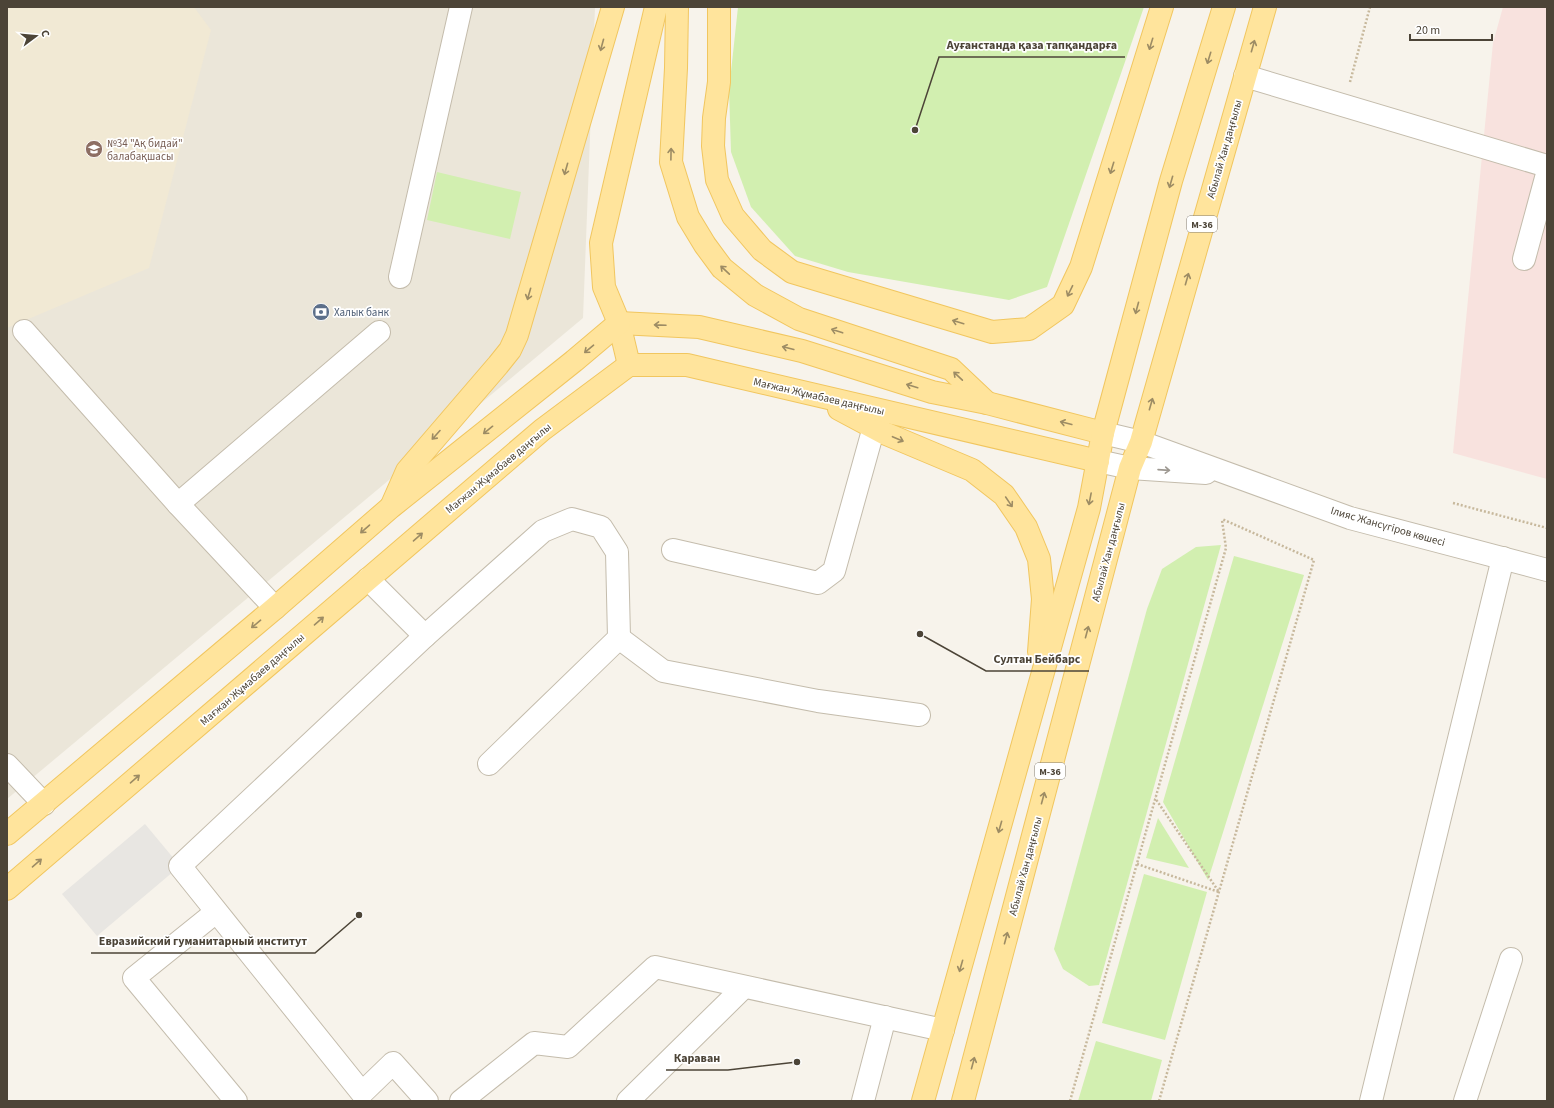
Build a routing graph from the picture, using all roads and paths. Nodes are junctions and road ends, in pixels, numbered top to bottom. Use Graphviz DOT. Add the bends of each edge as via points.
graph roads {
  1 [pos="461,7"];
  2 [pos="613,7"];
  3 [pos="648,7"];
  4 [pos="656,7"];
  5 [pos="677,7"];
  6 [pos="718,7"];
  7 [pos="1162,7"];
  8 [pos="1224,7"];
  9 [pos="1265,7"];
  10 [pos="1370,7"];
  11 [pos="650,29"];
  12 [pos="1245,76"];
  13 [pos="1344,106"];
  14 [pos="1547,166"];
  15 [pos="1547,174"];
  16 [pos="1524,259"];
  17 [pos="400,277"];
  18 [pos="619,323"];
  19 [pos="24,331"];
  20 [pos="379,332"];
  21 [pos="629,365"];
  22 [pos="814,395"];
  23 [pos="987,403"];
  24 [pos="874,427"];
  25 [pos="1104,432"];
  26 [pos="1141,442"];
  27 [pos="1098,461"];
  28 [pos="1130,468"];
  29 [pos="1231,474"];
  30 [pos="1453,503"];
  31 [pos="178,504"];
  32 [pos="391,507"];
  33 [pos="1547,528"];
  34 [pos="673,550"];
  35 [pos="1503,558"];
  36 [pos="1547,570"];
  37 [pos="368,579"];
  38 [pos="275,608"];
  39 [pos="425,636"];
  40 [pos="619,638"];
  41 [pos="919,715"];
  42 [pos="1020,759"];
  43 [pos="489,764"];
  44 [pos="7,765"];
  45 [pos="1156,798"];
  46 [pos="44,804"];
  47 [pos="7,834"];
  48 [pos="1137,864"];
  49 [pos="7,889"];
  50 [pos="1218,892"];
  51 [pos="216,912"];
  52 [pos="1511,959"];
  53 [pos="744,987"];
  54 [pos="885,1017"];
  55 [pos="943,1030"];
  56 [pos="236,1101"];
  57 [pos="427,1101"];
  58 [pos="461,1101"];
  59 [pos="628,1101"];
  60 [pos="863,1101"];
  61 [pos="923,1101"];
  62 [pos="963,1101"];
  63 [pos="1070,1101"];
  64 [pos="1159,1101"];
  65 [pos="1371,1101"];
  66 [pos="1465,1101"];
  1 -- 17 [label="street"];
  2 -- 32 [label="main road, one-way" via="517,335 510,350 498,365 406,471"];
  3 -- 11 [label="main road"];
  4 -- 11 [label="main road"];
  23 -- 5 [label="main road, one-way" via="951,369 799,318 755,295 722,268 704,245 688,217 671,162"];
  7 -- 6 [label="main road, one-way" via="1081,267 1063,305 1029,329 992,332 792,272 762,250 733,216 717,180 713,146 719,82"];
  8 -- 25 [label="main road, M-36, one-way" via="1171,181"];
  12 -- 9 [label="main road, Абылай Хан даңғылы / M-36, one-way"];
  10 -- 13 [label="path"];
  11 -- 18 [label="main road" via="601,243 604,287"];
  12 -- 13 [label="street"];
  26 -- 12 [label="main road, Абылай Хан даңғылы / M-36, one-way"];
  13 -- 14 [label="street"];
  15 -- 16 [label="street"];
  18 -- 21 [label="main road"];
  23 -- 18 [label="main road, one-way" via="932,392 802,351 700,326"];
  18 -- 32 [label="main road, one-way"];
  19 -- 31 [label="street"];
  20 -- 31 [label="street"];
  21 -- 22 [label="main road, Мағжан Жұмабаев даңғылы" via="687,365"];
  37 -- 21 [label="main road, Мағжан Жұмабаев даңғылы, one-way" via="542,430"];
  22 -- 24 [label="main road"];
  22 -- 27 [label="main road, Мағжан Жұмабаев даңғылы"];
  25 -- 23 [label="main road, one-way"];
  24 -- 34 [label="street" via="834,571 818,583"];
  24 -- 42 [label="main road, one-way" via="972,470 1004,495 1026,527 1039,559 1043,599 1038,665"];
  25 -- 26 [label="street, Ілияс Жансүгіров көшесі"];
  25 -- 27 [label="main road, M-36"];
  26 -- 28 [label="main road, Абылай Хан даңғылы / M-36"];
  26 -- 29 [label="street, Ілияс Жансүгіров көшесі"];
  27 -- 28 [label="street, Ілияс Жансүгіров көшесі"];
  27 -- 42 [label="main road, M-36, one-way" via="1089,508"];
  28 -- 29 [label="street, Ілияс Жансүгіров көшесі, one-way"];
  62 -- 28 [label="main road, Абылай Хан даңғылы / M-36, one-way"];
  29 -- 35 [label="street, Ілияс Жансүгіров көшесі" via="1350,518"];
  30 -- 33 [label="path"];
  31 -- 38 [label="street"];
  32 -- 38 [label="main road, one-way"];
  35 -- 36 [label="street, Ілияс Жансүгіров көшесі"];
  35 -- 65 [label="street"];
  37 -- 39 [label="street"];
  49 -- 37 [label="main road, Мағжан Жұмабаев даңғылы, one-way"];
  38 -- 46 [label="main road, one-way"];
  39 -- 40 [label="street" via="543,531 572,519 601,527 617,552"];
  39 -- 51 [label="street" via="180,866"];
  40 -- 41 [label="street" via="663,671 818,701"];
  40 -- 43 [label="street"];
  42 -- 55 [label="main road, M-36, one-way"];
  44 -- 46 [label="street"];
  45 -- 48 [label="path"];
  45 -- 50 [label="path"];
  45 -- 50 [label="path" via="1226,548 1222,519 1314,560"];
  46 -- 47 [label="main road"];
  48 -- 50 [label="path"];
  48 -- 63 [label="path"];
  50 -- 64 [label="path"];
  51 -- 56 [label="street" via="134,978"];
  51 -- 57 [label="street" via="362,1093 393,1063"];
  52 -- 66 [label="street"];
  53 -- 54 [label="street"];
  53 -- 58 [label="street" via="655,968 568,1047 534,1043"];
  53 -- 59 [label="street"];
  54 -- 55 [label="street"];
  54 -- 60 [label="street"];
  55 -- 61 [label="main road, M-36"];
}
